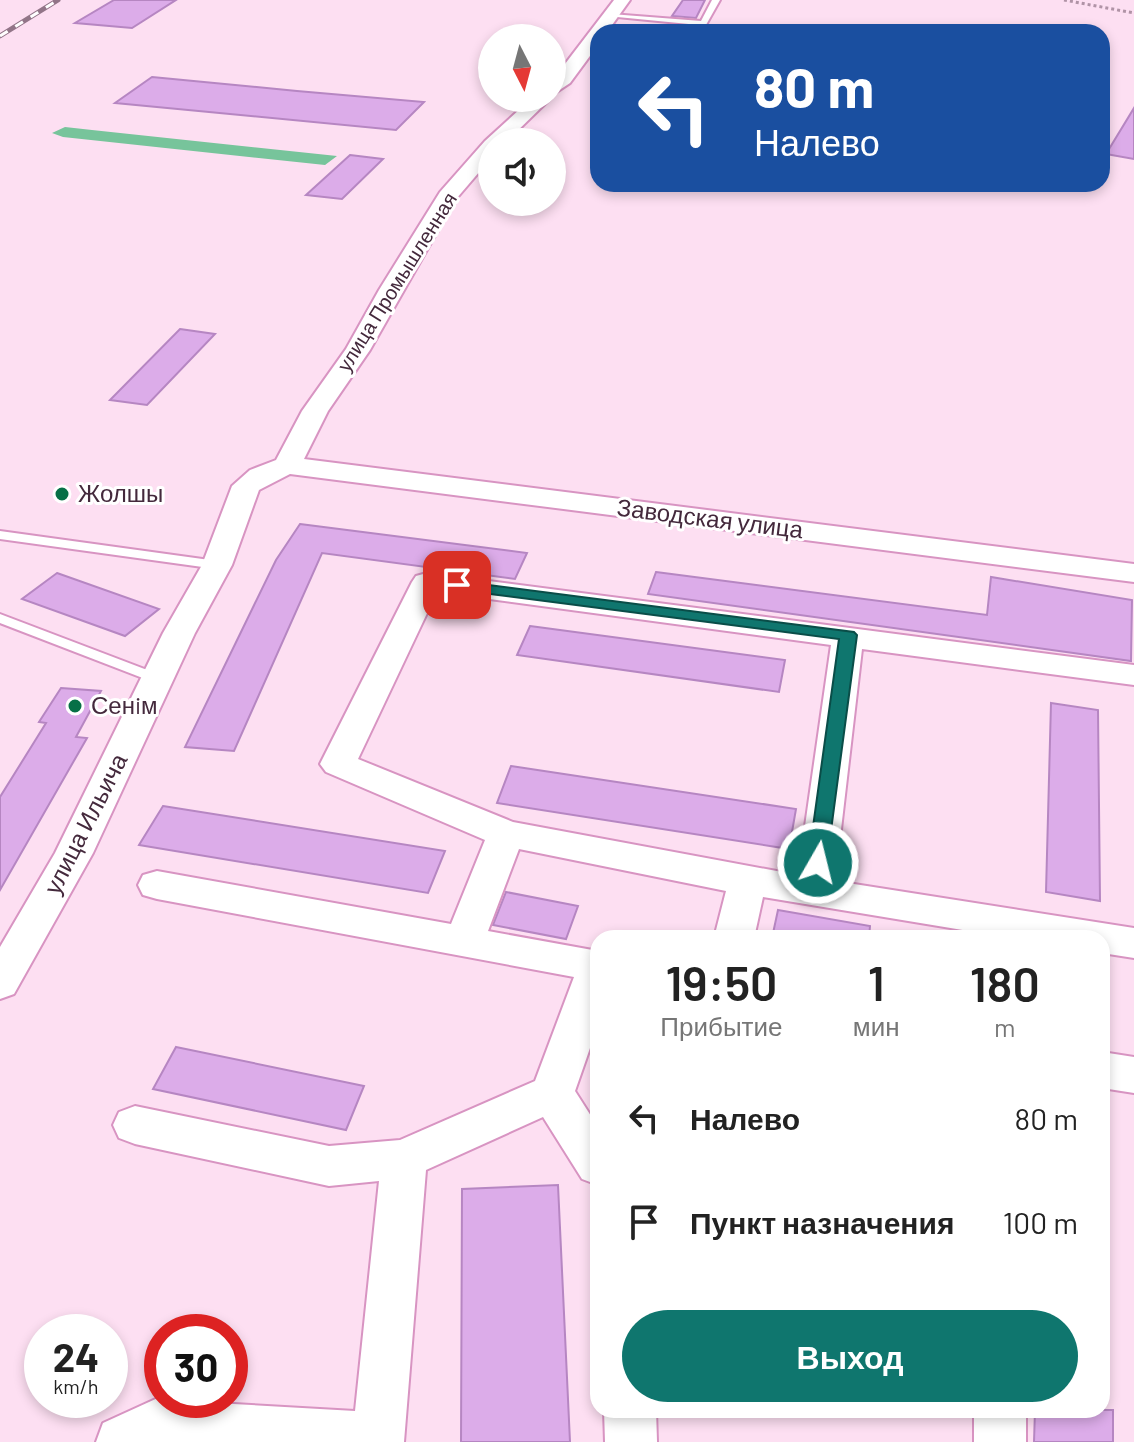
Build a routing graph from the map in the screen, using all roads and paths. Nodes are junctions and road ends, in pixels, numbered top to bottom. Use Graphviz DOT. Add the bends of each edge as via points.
graph roads {
  1 [pos="622,0"];
  2 [pos="716,0"];
  3 [pos="1064,0"];
  4 [pos="1134,13"];
  5 [pos="611,16"];
  6 [pos="703,23"];
  7 [pos="605,24"];
  8 [pos="590,44"];
  9 [pos="566,73"];
  10 [pos="527,112"];
  11 [pos="511,128"];
  12 [pos="478,162"];
  13 [pos="287,465"];
  14 [pos="0,535"];
  15 [pos="217,565"];
  16 [pos="1134,573"];
  17 [pos="0,618"];
  18 [pos="848,635"];
  19 [pos="1134,675"];
  20 [pos="158,679"];
  21 [pos="506,834"];
  22 [pos="747,881"];
  23 [pos="157,885"];
  24 [pos="815,891"];
  25 [pos="736,930"];
  26 [pos="1053,930"];
  27 [pos="1110,939"];
  28 [pos="464,942"];
  29 [pos="1134,943"];
  30 [pos="590,966"];
  31 [pos="0,983"];
  32 [pos="590,989"];
  33 [pos="1110,1071"];
  34 [pos="1134,1075"];
  35 [pos="552,1093"];
  36 [pos="135,1125"];
  37 [pos="590,1152"];
  38 [pos="404,1159"];
  39 [pos="630,1418"];
  40 [pos="1000,1418"];
  41 [pos="378,1440"];
  42 [pos="122,1442"];
  43 [pos="631,1442"];
  44 [pos="1000,1442"];
  1 -- 5 [label="street"];
  2 -- 6 [label="lane"];
  3 -- 4 [label="path"];
  5 -- 6 [label="lane"];
  5 -- 7 [label="street"];
  8 -- 9 [label="street"];
  10 -- 11 [label="street, улица Промышленная"];
  12 -- 13 [label="street, улица Промышленная" via="447,196"];
  13 -- 15 [label="street, улица Ильича" via="246,486"];
  13 -- 16 [label="street, Заводская улица"];
  14 -- 15 [label="lane"];
  15 -- 20 [label="street, улица Ильича"];
  17 -- 20 [label="lane"];
  18 -- 19 [label="street"];
  18 -- 21 [label="street" via="427,582 338,764"];
  18 -- 24 [label="street"];
  20 -- 31 [label="street, улица Ильича" via="74,853"];
  21 -- 22 [label="street"];
  21 -- 28 [label="street"];
  22 -- 24 [label="street"];
  22 -- 25 [label="street"];
  23 -- 28 [label="street"];
  24 -- 26 [label="street"];
  27 -- 29 [label="street"];
  28 -- 30 [label="street"];
  32 -- 35 [label="street"];
  33 -- 34 [label="street"];
  35 -- 37 [label="street"];
  35 -- 38 [label="street"];
  36 -- 38 [label="street" via="329,1166"];
  38 -- 41 [label="street"];
  39 -- 43 [label="street"];
  40 -- 44 [label="street"];
  41 -- 42 [label="street" via="160,1423"];
}
